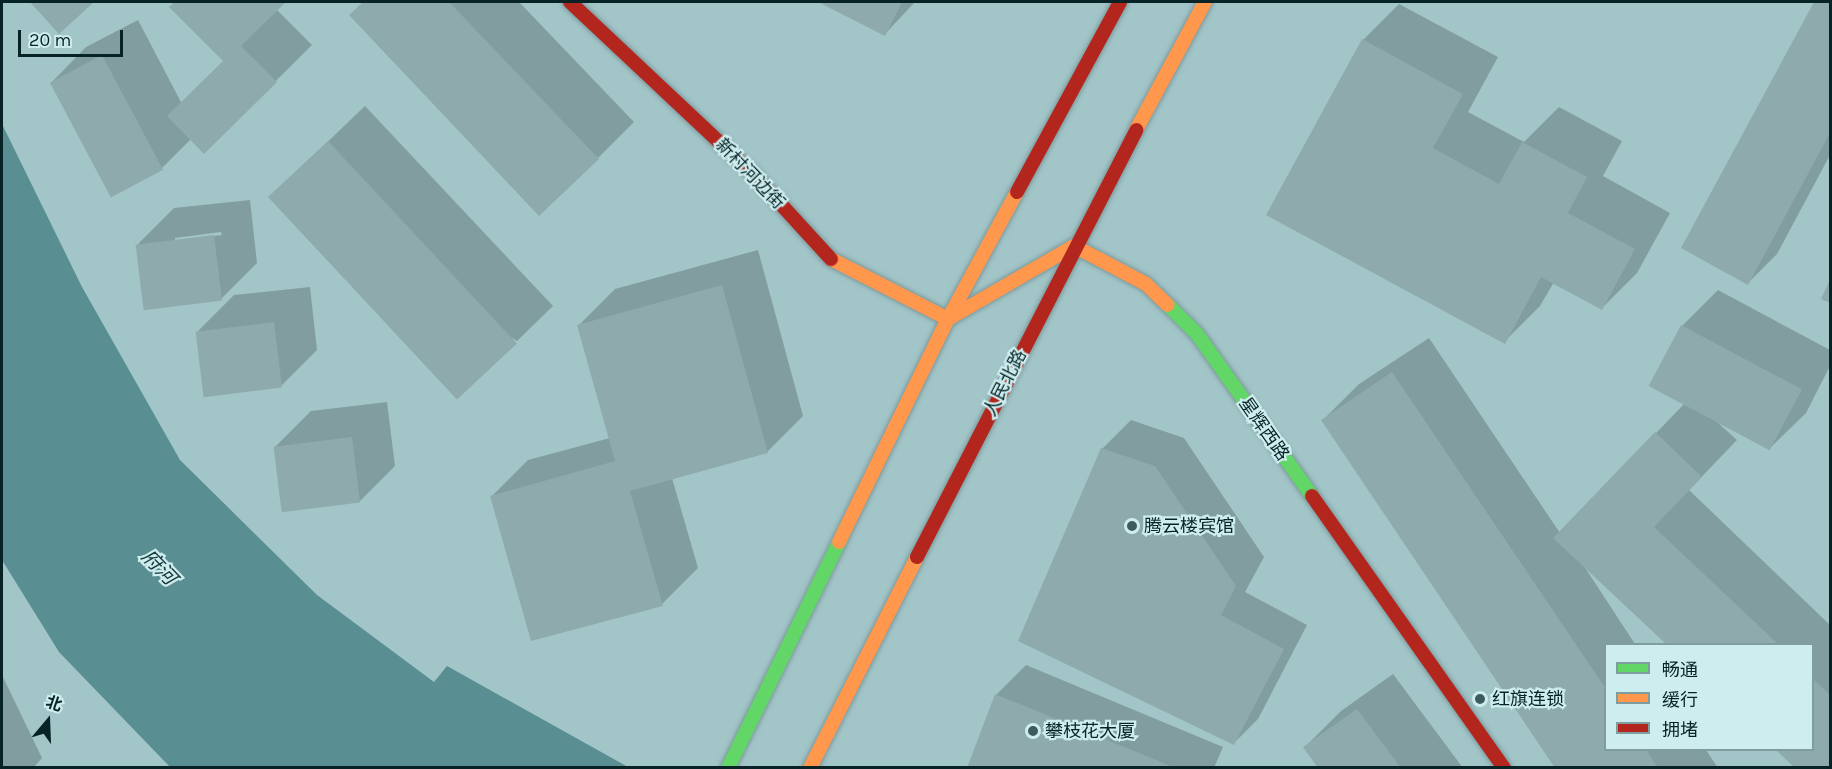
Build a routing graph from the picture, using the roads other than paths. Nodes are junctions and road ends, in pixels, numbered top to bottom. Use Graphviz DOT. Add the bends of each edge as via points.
graph roads {
  1 [pos="570,2"];
  2 [pos="1120,2"];
  3 [pos="1205,2"];
  4 [pos="1074,246"];
  5 [pos="948,319"];
  6 [pos="728,768"];
  7 [pos="810,768"];
  8 [pos="1504,768"];
  1 -- 5 [label="main road, 新村河边街" via="754,175 828,258"];
  2 -- 5 [label="main road"];
  3 -- 4 [label="main road, 人民北路"];
  4 -- 5 [label="main road"];
  4 -- 7 [label="main road, 人民北路"];
  4 -- 8 [label="main road, 星辉西路" via="1146,284 1197,334"];
  5 -- 6 [label="main road"];
}
